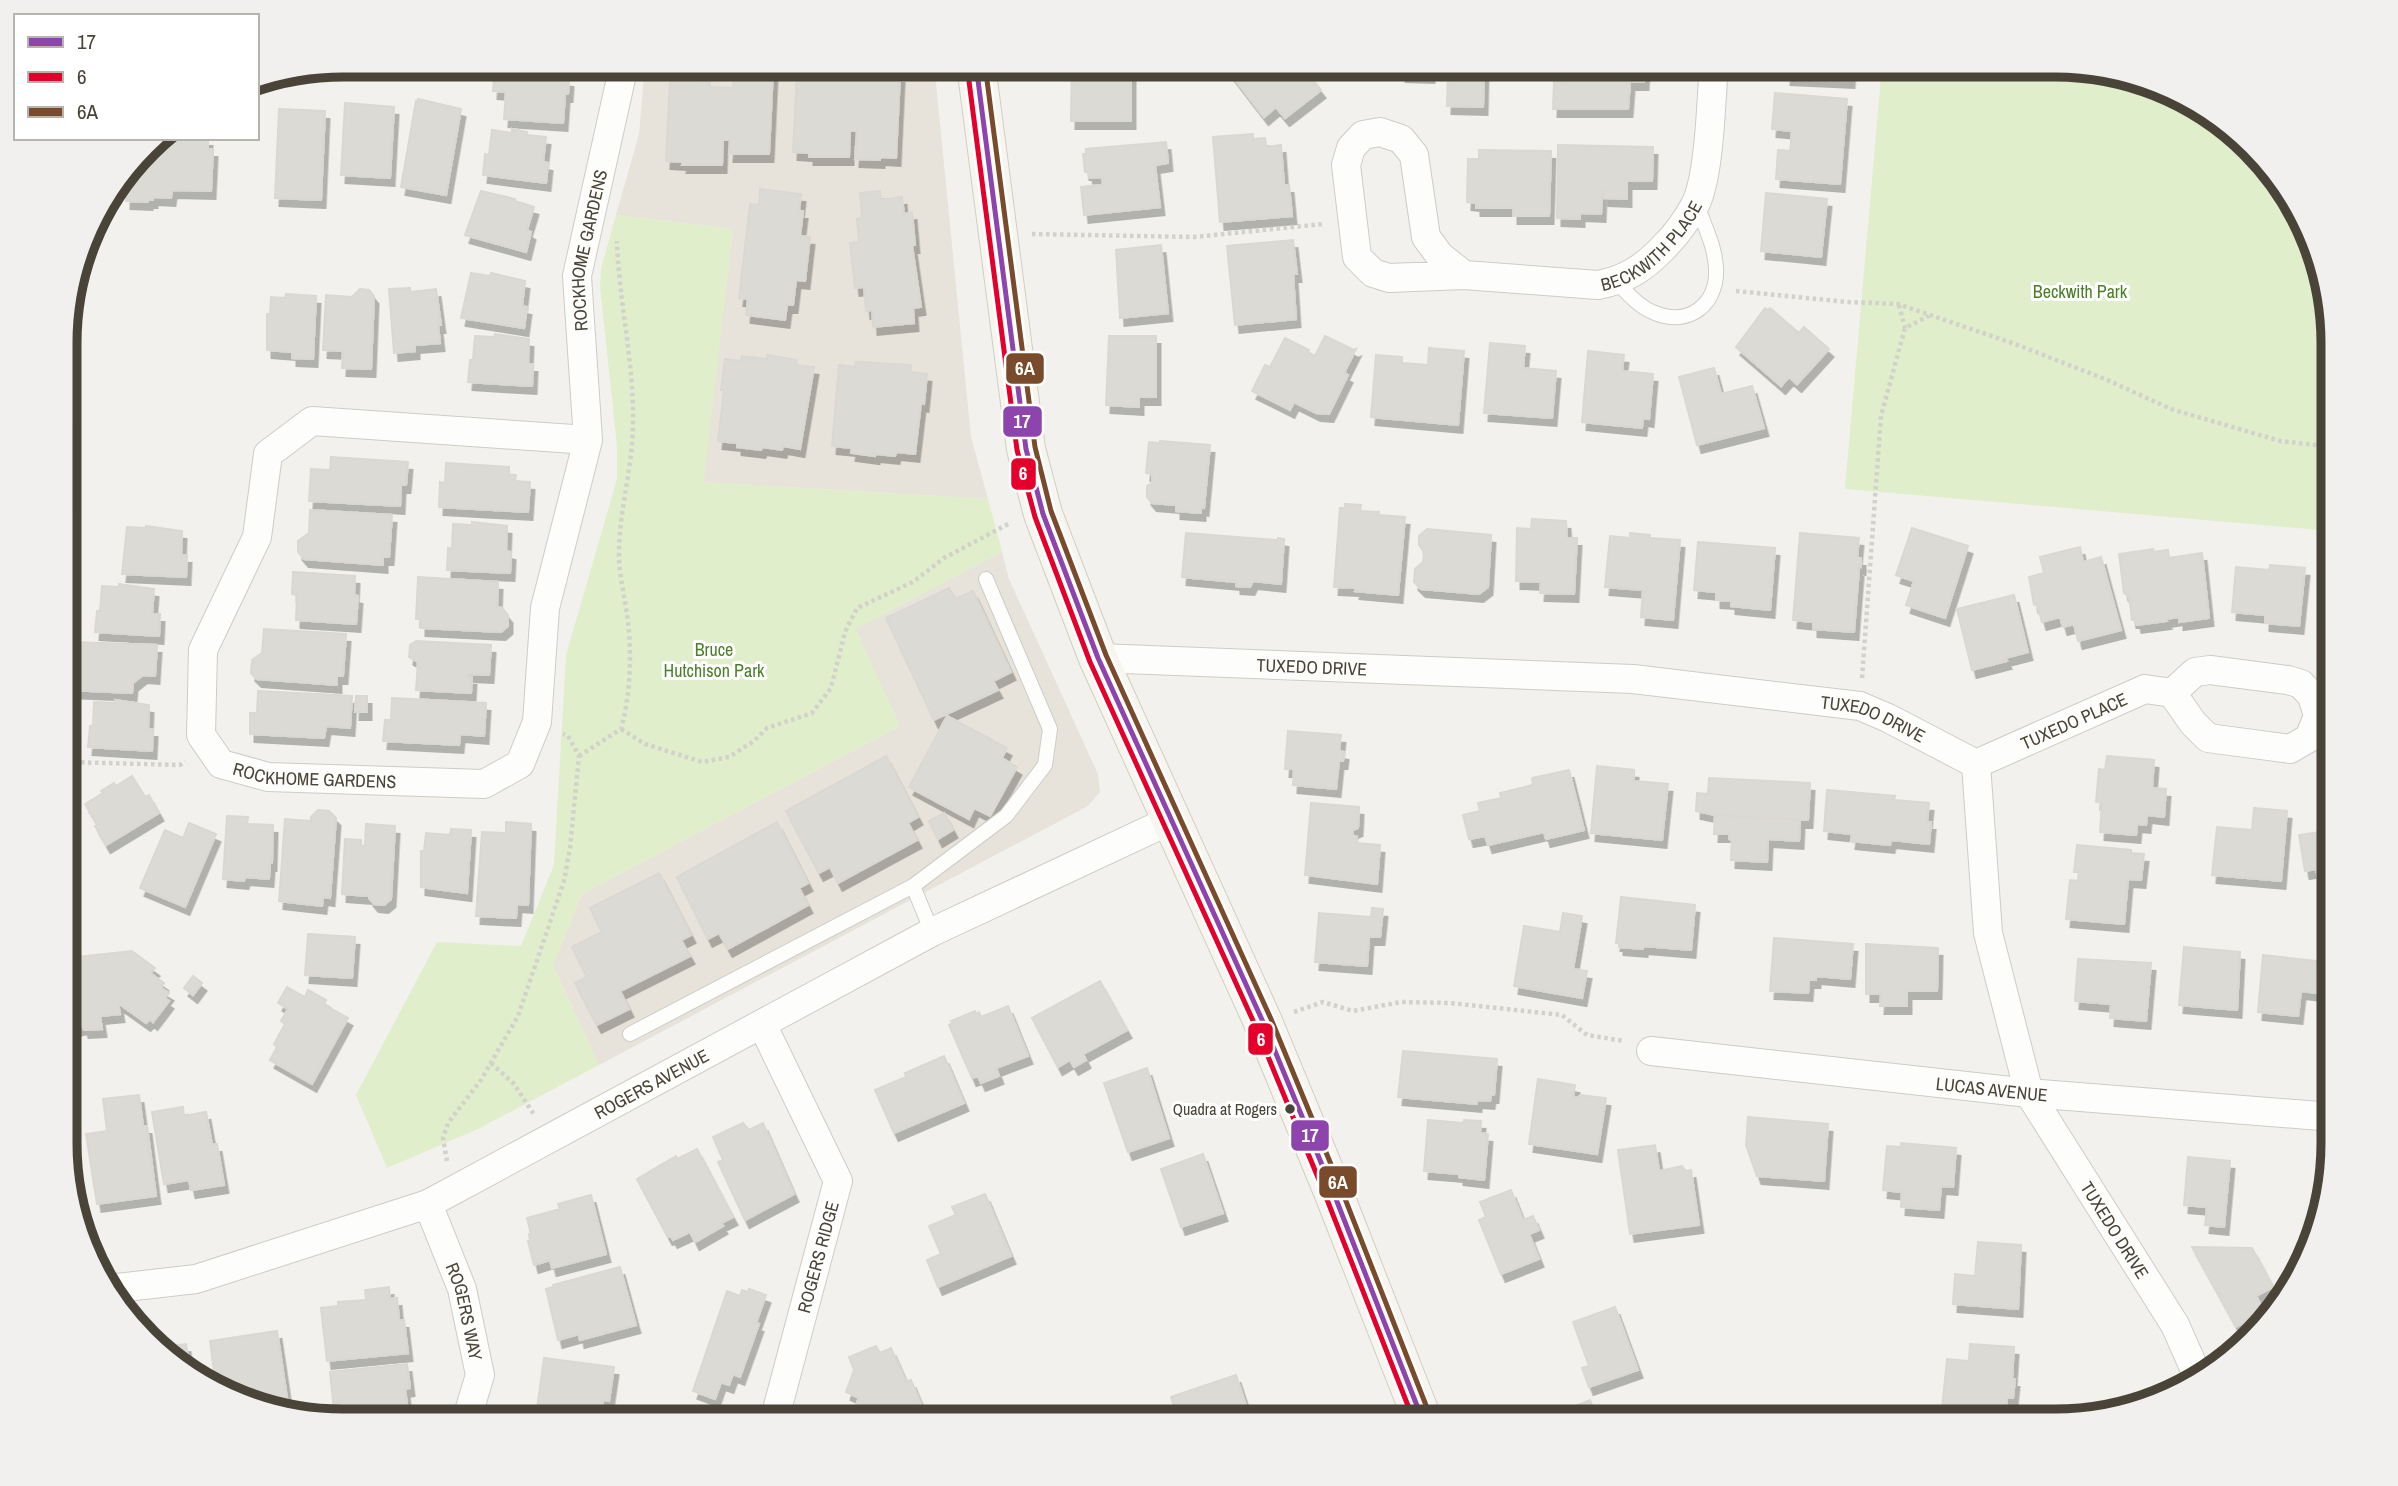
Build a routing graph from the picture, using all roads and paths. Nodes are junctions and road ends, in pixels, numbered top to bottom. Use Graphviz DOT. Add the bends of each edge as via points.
graph roads {
  1 [pos="621,77"];
  2 [pos="978,77"];
  3 [pos="1713,77"];
  4 [pos="1696,203"];
  5 [pos="591,214"];
  6 [pos="1352,221"];
  7 [pos="998,238"];
  8 [pos="1464,275"];
  9 [pos="1617,282"];
  10 [pos="1714,289"];
  11 [pos="1898,304"];
  12 [pos="1930,315"];
  13 [pos="1905,328"];
  14 [pos="588,440"];
  15 [pos="2321,446"];
  16 [pos="1043,514"];
  17 [pos="986,579"];
  18 [pos="1098,657"];
  19 [pos="2172,693"];
  20 [pos="1860,706"];
  21 [pos="537,722"];
  22 [pos="621,729"];
  23 [pos="205,740"];
  24 [pos="579,756"];
  25 [pos="77,762"];
  26 [pos="1976,764"];
  27 [pos="1173,819"];
  28 [pos="913,886"];
  29 [pos="932,932"];
  30 [pos="1263,1022"];
  31 [pos="762,1024"];
  32 [pos="630,1034"];
  33 [pos="1651,1051"];
  34 [pos="491,1063"];
  35 [pos="2029,1093"];
  36 [pos="2321,1116"];
  37 [pos="553,1138"];
  38 [pos="457,1188"];
  39 [pos="428,1203"];
  40 [pos="120,1288"];
  41 [pos="2195,1369"];
  42 [pos="470,1409"];
  43 [pos="777,1409"];
  44 [pos="1418,1409"];
  1 -- 5 [label="street, ROCKHOME GARDENS"];
  2 -- 7 [label="main road"];
  3 -- 4 [label="street, BECKWITH PLACE" via="1704,173"];
  4 -- 9 [label="street, BECKWITH PLACE" via="1652,260"];
  4 -- 10 [label="lane" via="1713,249"];
  5 -- 14 [label="street, ROCKHOME GARDENS" via="577,276"];
  5 -- 22 [label="path" via="610,224 616,234 633,420 620,533 621,589 630,651"];
  6 -- 7 [label="path" via="1194,237 1034,233"];
  6 -- 8 [label="street, BECKWITH PLACE" via="1357,257 1373,273 1390,278"];
  6 -- 8 [label="street, BECKWITH PLACE" via="1346,165 1351,148 1363,135 1380,132 1401,139 1414,155 1426,237 1440,256"];
  7 -- 16 [label="main road" via="1026,449"];
  8 -- 9 [label="street, BECKWITH PLACE" via="1598,285"];
  9 -- 10 [label="lane" via="1640,306 1669,317 1700,309"];
  10 -- 11 [label="path"];
  11 -- 12 [label="path"];
  11 -- 13 [label="path"];
  12 -- 13 [label="path"];
  12 -- 15 [label="path" via="2105,379 2171,409 2280,441"];
  13 -- 20 [label="path" via="1881,416"];
  14 -- 21 [label="street, ROCKHOME GARDENS" via="545,608"];
  14 -- 23 [label="street" via="312,421 268,454 257,537 204,650 201,735"];
  16 -- 18 [label="main road"];
  16 -- 22 [label="path" via="1003,525 944,558 913,582 858,608 845,632 831,688 812,713 767,727 729,757 693,760 645,744"];
  17 -- 28 [label="lane" via="1050,729 1045,765 1006,816"];
  18 -- 20 [label="street, TUXEDO DRIVE" via="1633,679"];
  18 -- 27 [label="main road"];
  19 -- 19 [label="street" via="2208,738 2290,749 2309,738 2318,716 2312,696 2301,684 2288,680 2210,670 2195,673"];
  19 -- 26 [label="street, TUXEDO PLACE" via="2146,689"];
  20 -- 26 [label="street, TUXEDO DRIVE"];
  21 -- 23 [label="street, ROCKHOME GARDENS" via="520,764 484,784 268,777 221,764"];
  21 -- 24 [label="path" via="568,736"];
  22 -- 24 [label="path"];
  23 -- 25 [label="path" via="180,765"];
  24 -- 34 [label="path" via="564,881 518,1016"];
  26 -- 35 [label="street, TUXEDO DRIVE" via="1988,933"];
  27 -- 29 [label="street, ROGERS AVENUE"];
  27 -- 30 [label="main road"];
  28 -- 29 [label="lane"];
  28 -- 32 [label="lane"];
  29 -- 31 [label="street, ROGERS AVENUE"];
  30 -- 33 [label="path" via="1323,1002 1353,1011 1401,1002 1450,1003 1562,1015 1587,1035"];
  30 -- 44 [label="main road"];
  31 -- 37 [label="street, ROGERS AVENUE"];
  31 -- 43 [label="street, ROGERS RIDGE" via="838,1181"];
  33 -- 35 [label="street, LUCAS AVENUE"];
  34 -- 37 [label="path" via="514,1084"];
  34 -- 38 [label="path" via="448,1123 443,1138"];
  35 -- 36 [label="street, LUCAS AVENUE"];
  35 -- 41 [label="street, TUXEDO DRIVE" via="2175,1325"];
  37 -- 38 [label="street, ROGERS AVENUE"];
  38 -- 39 [label="street, ROGERS AVENUE"];
  39 -- 40 [label="street, ROGERS AVENUE" via="196,1279"];
  39 -- 42 [label="street, ROGERS WAY" via="462,1289 480,1375"];
}
